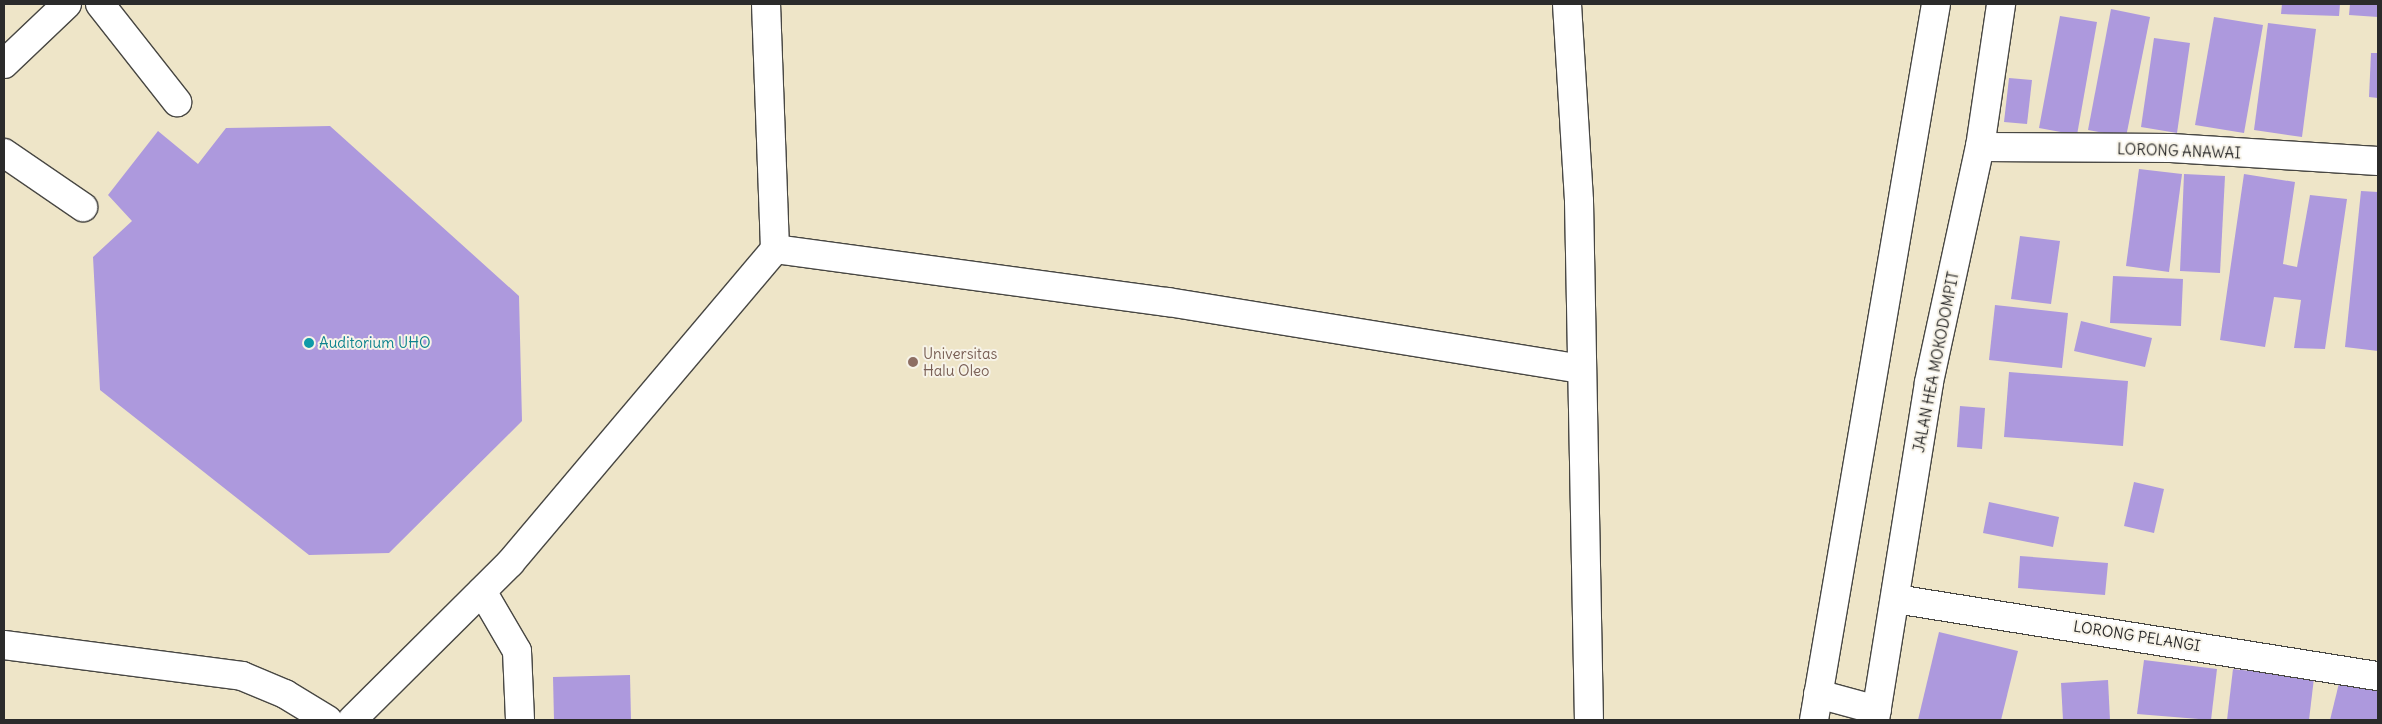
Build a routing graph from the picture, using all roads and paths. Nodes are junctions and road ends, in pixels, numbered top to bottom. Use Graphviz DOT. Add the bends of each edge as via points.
graph roads {
  1 [pos="67,4"];
  2 [pos="100,4"];
  3 [pos="766,4"];
  4 [pos="1567,4"];
  5 [pos="1936,4"];
  6 [pos="2001,4"];
  7 [pos="4,64"];
  8 [pos="176,102"];
  9 [pos="1980,147"];
  10 [pos="4,153"];
  11 [pos="2378,161"];
  12 [pos="83,207"];
  13 [pos="775,249"];
  14 [pos="1581,370"];
  15 [pos="482,592"];
  16 [pos="1896,599"];
  17 [pos="4,645"];
  18 [pos="2378,676"];
  19 [pos="1818,694"];
  20 [pos="1876,715"];
  21 [pos="328,720"];
  22 [pos="352,720"];
  23 [pos="520,720"];
  24 [pos="1589,720"];
  25 [pos="1814,720"];
  1 -- 7 [label="street"];
  2 -- 8 [label="street"];
  3 -- 13 [label="street"];
  4 -- 14 [label="street" via="1579,201"];
  5 -- 19 [label="street"];
  6 -- 9 [label="street, JALAN HEA MOKODOMPIT"];
  9 -- 11 [label="street, LORONG ANAWAI" via="2171,148"];
  9 -- 16 [label="street, JALAN HEA MOKODOMPIT" via="1929,382"];
  10 -- 12 [label="street"];
  13 -- 14 [label="street" via="1168,302"];
  13 -- 15 [label="street"];
  14 -- 24 [label="street"];
  15 -- 22 [label="street"];
  15 -- 23 [label="street" via="517,651"];
  16 -- 18 [label="street, LORONG PELANGI"];
  16 -- 20 [label="street, JALAN HEA MOKODOMPIT"];
  17 -- 21 [label="street" via="242,676 285,694"];
  19 -- 20 [label="street"];
  19 -- 25 [label="street"];
}
